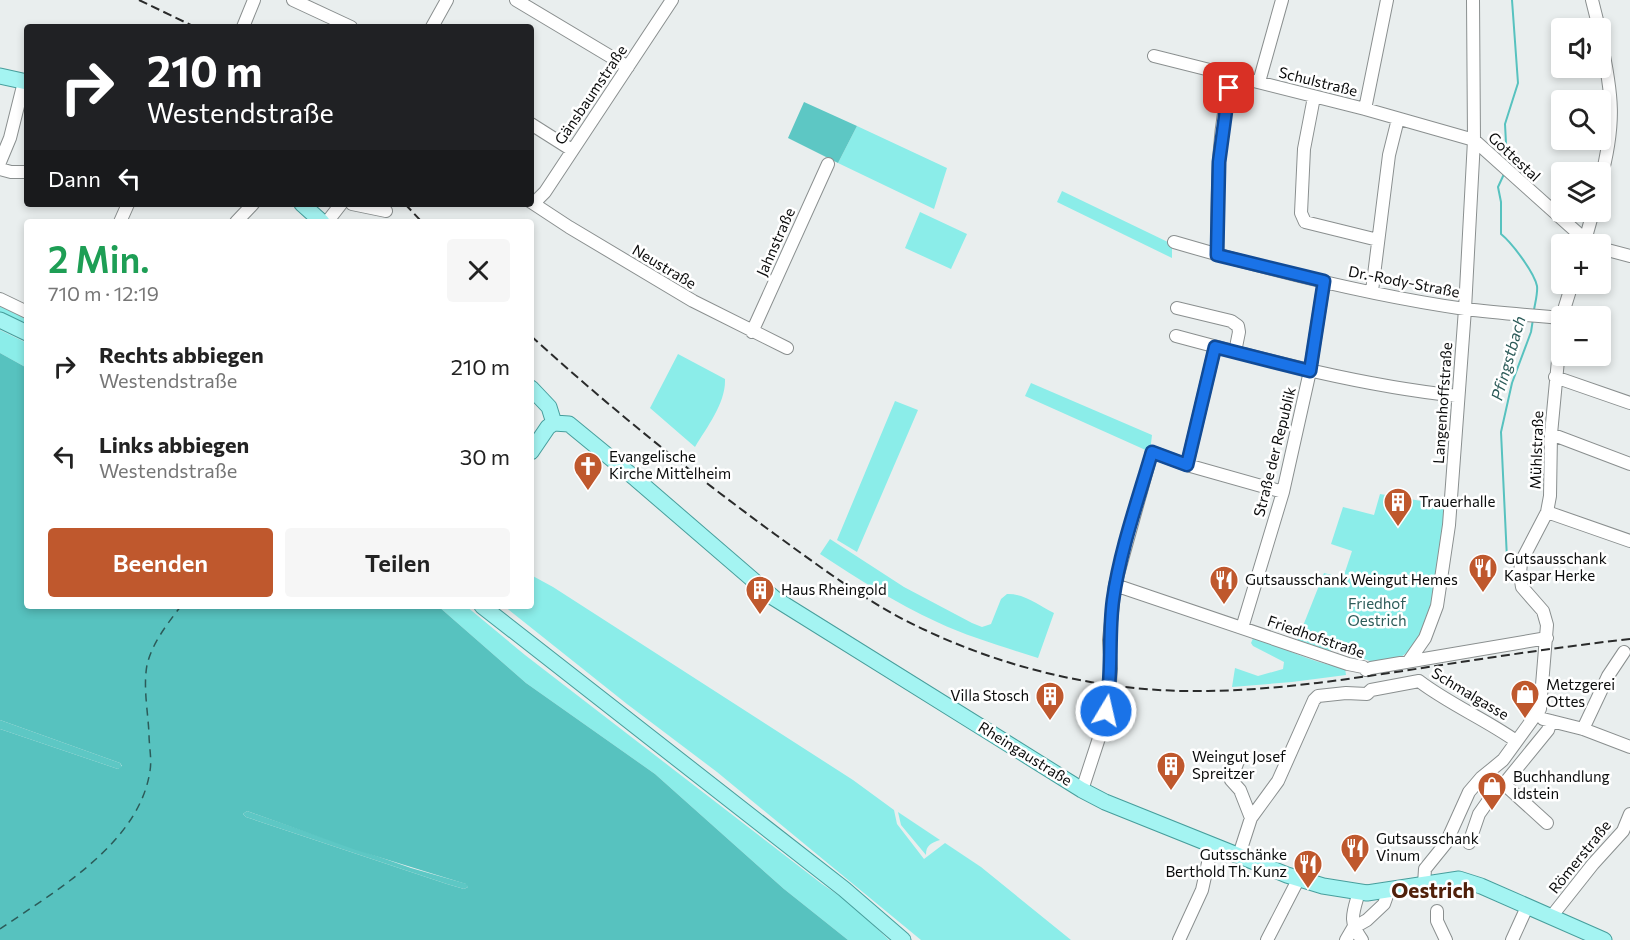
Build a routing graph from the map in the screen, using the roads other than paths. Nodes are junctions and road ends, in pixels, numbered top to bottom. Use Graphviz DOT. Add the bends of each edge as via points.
graph roads {
  1 [pos="254,0"];
  2 [pos="293,0"];
  3 [pos="447,0"];
  4 [pos="516,0"];
  5 [pos="672,0"];
  6 [pos="1282,0"];
  7 [pos="1388,0"];
  8 [pos="1473,0"];
  9 [pos="1592,0"];
  10 [pos="1596,18"];
  11 [pos="244,24"];
  12 [pos="345,24"];
  13 [pos="434,24"];
  14 [pos="1154,56"];
  15 [pos="628,67"];
  16 [pos="1232,75"];
  17 [pos="0,76"];
  18 [pos="1609,78"];
  19 [pos="24,82"];
  20 [pos="1259,82"];
  21 [pos="24,89"];
  22 [pos="1314,97"];
  23 [pos="1365,109"];
  24 [pos="1398,119"];
  25 [pos="534,126"];
  26 [pos="1474,140"];
  27 [pos="572,150"];
  28 [pos="0,162"];
  29 [pos="1606,162"];
  30 [pos="828,164"];
  31 [pos="0,169"];
  32 [pos="24,172"];
  33 [pos="534,201"];
  34 [pos="534,204"];
  35 [pos="250,207"];
  36 [pos="305,207"];
  37 [pos="339,207"];
  38 [pos="389,208"];
  39 [pos="239,219"];
  40 [pos="319,219"];
  41 [pos="329,219"];
  42 [pos="377,219"];
  43 [pos="1576,234"];
  44 [pos="1378,240"];
  45 [pos="1174,242"];
  46 [pos="1611,251"];
  47 [pos="1217,255"];
  48 [pos="1630,256"];
  49 [pos="1324,281"];
  50 [pos="1372,291"];
  51 [pos="0,299"];
  52 [pos="1177,308"];
  53 [pos="1465,309"];
  54 [pos="24,311"];
  55 [pos="1551,316"];
  56 [pos="0,320"];
  57 [pos="24,332"];
  58 [pos="752,332"];
  59 [pos="1176,336"];
  60 [pos="1215,347"];
  61 [pos="787,348"];
  62 [pos="1235,352"];
  63 [pos="1556,366"];
  64 [pos="1310,371"];
  65 [pos="1555,377"];
  66 [pos="534,391"];
  67 [pos="1458,396"];
  68 [pos="1630,403"];
  69 [pos="554,423"];
  70 [pos="1551,434"];
  71 [pos="534,447"];
  72 [pos="1630,464"];
  73 [pos="1187,465"];
  74 [pos="1282,492"];
  75 [pos="1547,512"];
  76 [pos="1630,541"];
  77 [pos="1115,585"];
  78 [pos="487,609"];
  79 [pos="1242,628"];
  80 [pos="1547,638"];
  81 [pos="1624,652"];
  82 [pos="1409,662"];
  83 [pos="1366,670"];
  84 [pos="1371,690"];
  85 [pos="1537,716"];
  86 [pos="1551,721"];
  87 [pos="1583,729"];
  88 [pos="1516,741"];
  89 [pos="1630,747"];
  90 [pos="1238,761"];
  91 [pos="1504,784"];
  92 [pos="1082,790"];
  93 [pos="1462,805"];
  94 [pos="1479,814"];
  95 [pos="1630,814"];
  96 [pos="1251,818"];
  97 [pos="1546,823"];
  98 [pos="1469,843"];
  99 [pos="1212,845"];
  100 [pos="1239,855"];
  101 [pos="1299,878"];
  102 [pos="1424,884"];
  103 [pos="1389,890"];
  104 [pos="1359,892"];
  105 [pos="1527,907"];
  106 [pos="1437,911"];
  107 [pos="1551,917"];
  108 [pos="1353,928"];
  109 [pos="903,940"];
  110 [pos="1179,940"];
  111 [pos="1267,940"];
  112 [pos="1346,940"];
  113 [pos="1362,940"];
  114 [pos="1446,940"];
  115 [pos="1512,940"];
  116 [pos="1604,940"];
  1 -- 11 [label="street"];
  2 -- 12 [label="street"];
  3 -- 13 [label="street"];
  4 -- 15 [label="street"];
  5 -- 15 [label="street, Gänsbaumstraße"];
  6 -- 20 [label="street"];
  7 -- 23 [label="street"];
  8 -- 26 [label="street, Gottestal"];
  9 -- 10 [label="street"];
  14 -- 16 [label="street, Schulstraße"];
  15 -- 27 [label="street, Gänsbaumstraße"];
  16 -- 20 [label="street, Schulstraße"];
  16 -- 47 [label="street" via="1219,162"];
  17 -- 19 [label="main road"];
  18 -- 29 [label="street" via="1612,115"];
  20 -- 22 [label="street, Schulstraße"];
  21 -- 28 [label="street"];
  22 -- 23 [label="street, Schulstraße"];
  22 -- 44 [label="street" via="1304,149 1301,213 1305,222"];
  23 -- 24 [label="street, Schulstraße"];
  24 -- 26 [label="street, Schulstraße"];
  24 -- 44 [label="street" via="1389,154"];
  25 -- 27 [label="street"];
  26 -- 43 [label="street, Gottestal"];
  26 -- 53 [label="street, Langenhoffstraße"];
  27 -- 33 [label="street, Gänsbaumstraße" via="545,192"];
  30 -- 58 [label="street, Jahnstraße"];
  31 -- 32 [label="street"];
  34 -- 58 [label="street, Neustraße" via="693,301"];
  35 -- 39 [label="street"];
  36 -- 40 [label="main road"];
  37 -- 41 [label="street"];
  38 -- 42 [label="street"];
  44 -- 50 [label="street"];
  45 -- 47 [label="street, Dr.-Rody-Straße"];
  46 -- 48 [label="street"];
  47 -- 49 [label="street, Dr.-Rody-Straße"];
  49 -- 50 [label="street, Dr.-Rody-Straße"];
  49 -- 64 [label="street, Straße der Republik"];
  50 -- 53 [label="street, Dr.-Rody-Straße"];
  51 -- 54 [label="street"];
  52 -- 62 [label="street" via="1238,326"];
  53 -- 55 [label="street, Dr.-Rody-Straße"];
  53 -- 67 [label="street, Langenhoffstraße"];
  56 -- 57 [label="main road"];
  58 -- 61 [label="street, Neustraße"];
  59 -- 60 [label="street"];
  60 -- 62 [label="street"];
  60 -- 73 [label="street"];
  62 -- 64 [label="street"];
  63 -- 65 [label="street, Mühlstraße"];
  64 -- 67 [label="street"];
  64 -- 74 [label="street, Straße der Republik"];
  65 -- 68 [label="street"];
  65 -- 70 [label="street, Mühlstraße"];
  66 -- 69 [label="main road" via="549,407"];
  67 -- 82 [label="street, Langenhoffstraße" via="1449,525 1437,606 1425,638"];
  69 -- 71 [label="main road"];
  69 -- 92 [label="main road, Rheingaustraße" via="578,429 774,598"];
  70 -- 72 [label="street"];
  70 -- 75 [label="street, Mühlstraße"];
  73 -- 74 [label="street"];
  73 -- 77 [label="street" via="1152,452"];
  74 -- 79 [label="street, Straße der Republik"];
  75 -- 76 [label="street"];
  75 -- 80 [label="street, Mühlstraße" via="1521,562 1520,574 1522,587 1543,611"];
  77 -- 79 [label="street, Friedhofstraße"];
  77 -- 92 [label="street" via="1109,695"];
  78 -- 109 [label="main road"];
  79 -- 83 [label="street, Friedhofstraße"];
  80 -- 82 [label="street, Friedhofstraße"];
  80 -- 85 [label="street, Mühlstraße"];
  81 -- 87 [label="street"];
  82 -- 83 [label="street, Friedhofstraße"];
  83 -- 84 [label="street"];
  84 -- 88 [label="street, Schmalgasse" via="1419,681"];
  84 -- 96 [label="street, Schmalgasse" via="1367,694 1316,698 1278,781"];
  85 -- 86 [label="street"];
  85 -- 88 [label="street, Mühlstraße"];
  86 -- 87 [label="street"];
  86 -- 91 [label="street"];
  87 -- 89 [label="street"];
  88 -- 93 [label="street, Mühlstraße" via="1503,760 1474,785"];
  90 -- 96 [label="street" via="1231,780 1240,790"];
  91 -- 94 [label="street"];
  91 -- 97 [label="street"];
  92 -- 99 [label="main road, Rheingaustraße"];
  93 -- 94 [label="street"];
  93 -- 102 [label="street, Mühlstraße" via="1446,843 1425,869"];
  94 -- 98 [label="street"];
  95 -- 107 [label="street, Römerstraße" via="1623,831"];
  96 -- 100 [label="street"];
  99 -- 100 [label="main road, Rheingaustraße"];
  99 -- 110 [label="street" via="1202,890"];
  100 -- 101 [label="main road, Rheingaustraße"];
  101 -- 104 [label="main road, Rheingaustraße"];
  101 -- 111 [label="street"];
  102 -- 103 [label="main road, Rheingaustraße"];
  102 -- 105 [label="main road, Rheingaustraße" via="1459,879"];
  103 -- 104 [label="main road, Rheingaustraße"];
  103 -- 108 [label="street" via="1384,904"];
  104 -- 108 [label="street"];
  105 -- 107 [label="main road, Rheingaustraße"];
  105 -- 115 [label="street"];
  106 -- 114 [label="street"];
  107 -- 116 [label="main road, Rheingaustraße"];
  108 -- 112 [label="street"];
  108 -- 113 [label="street"];
}
